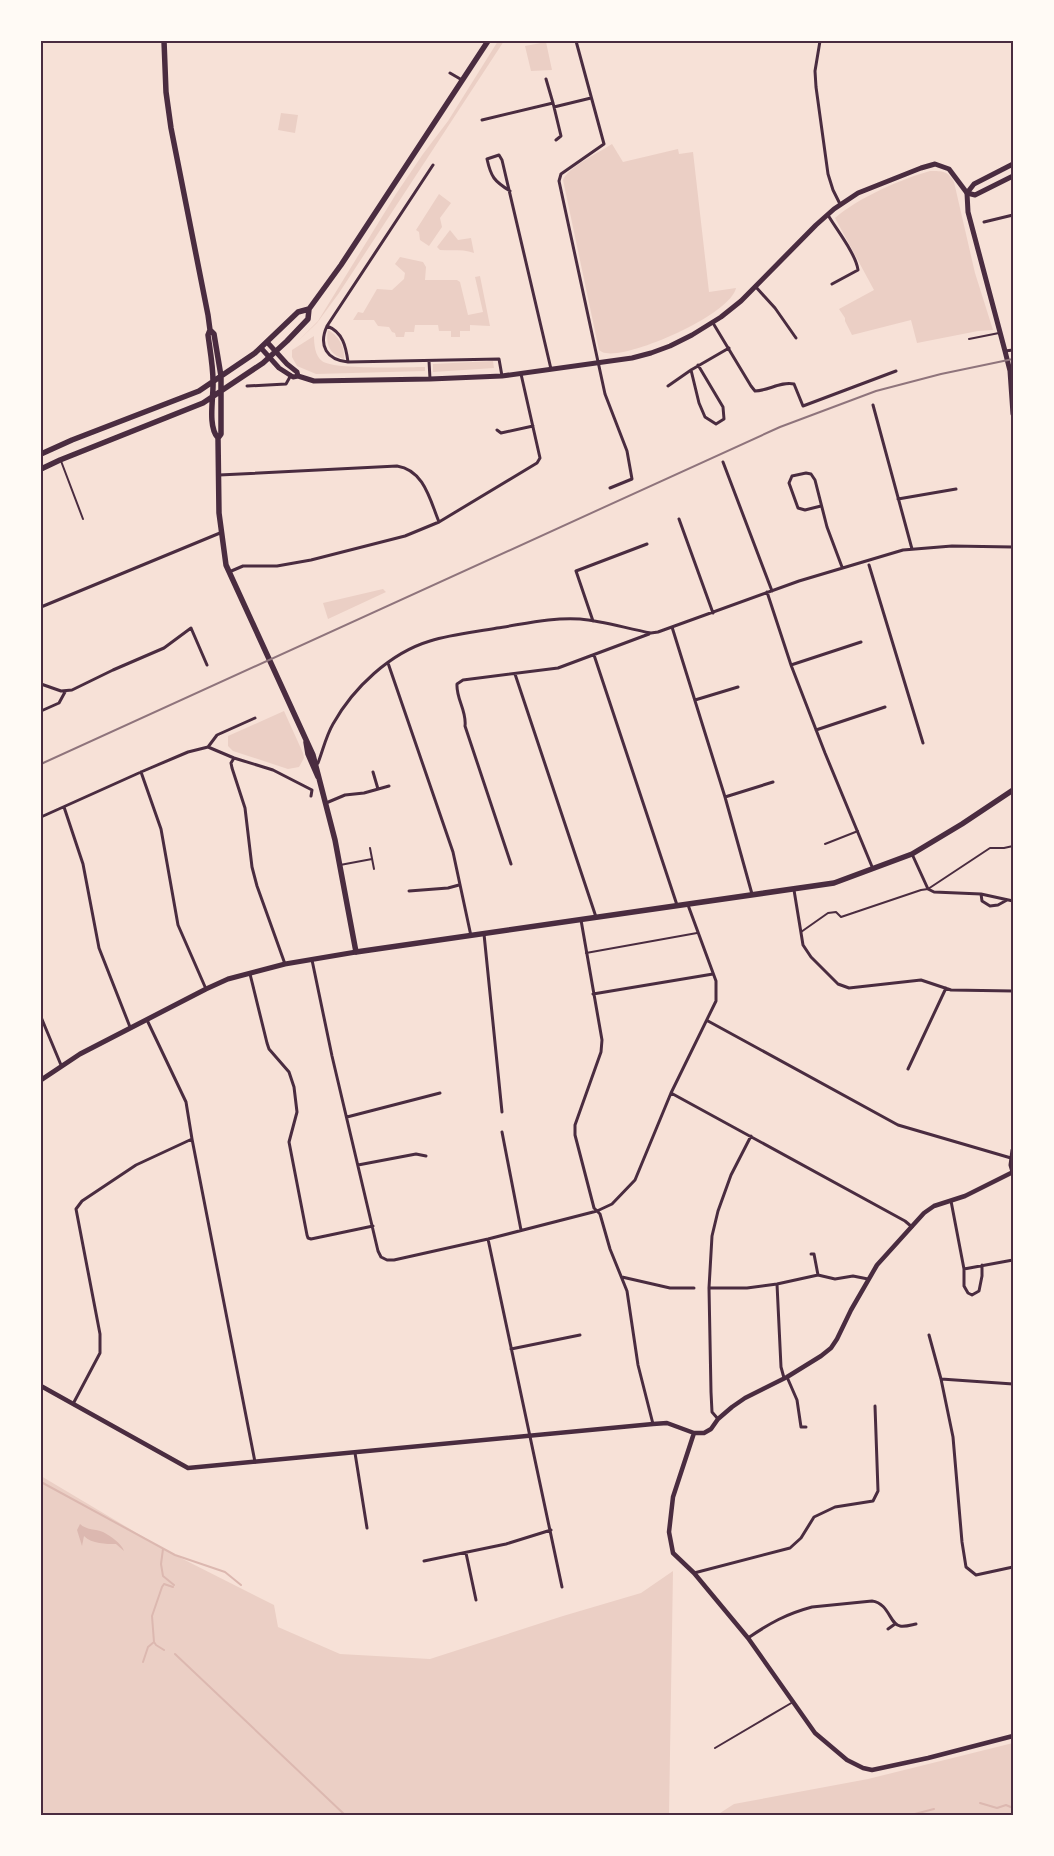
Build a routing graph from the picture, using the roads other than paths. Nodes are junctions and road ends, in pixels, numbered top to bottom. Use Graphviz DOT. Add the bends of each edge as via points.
graph roads {
  1 [pos="164,41"];
  2 [pos="488,41"];
  3 [pos="576,41"];
  4 [pos="820,41"];
  5 [pos="450,72"];
  6 [pos="546,79"];
  7 [pos="463,81"];
  8 [pos="590,98"];
  9 [pos="554,105"];
  10 [pos="482,120"];
  11 [pos="556,140"];
  12 [pos="1013,164"];
  13 [pos="433,165"];
  14 [pos="1013,176"];
  15 [pos="510,191"];
  16 [pos="967,193"];
  17 [pos="840,204"];
  18 [pos="827,214"];
  19 [pos="1013,215"];
  20 [pos="984,222"];
  21 [pos="832,284"];
  22 [pos="755,286"];
  23 [pos="309,308"];
  24 [pos="713,323"];
  25 [pos="327,326"];
  26 [pos="210,330"];
  27 [pos="1001,333"];
  28 [pos="796,338"];
  29 [pos="969,339"];
  30 [pos="267,342"];
  31 [pos="261,348"];
  32 [pos="729,348"];
  33 [pos="1013,350"];
  34 [pos="1005,351"];
  35 [pos="276,352"];
  36 [pos="270,358"];
  37 [pos="429,361"];
  38 [pos="348,362"];
  39 [pos="599,362"];
  40 [pos="698,365"];
  41 [pos="551,369"];
  42 [pos="294,370"];
  43 [pos="691,370"];
  44 [pos="896,371"];
  45 [pos="521,374"];
  46 [pos="221,376"];
  47 [pos="291,376"];
  48 [pos="298,376"];
  49 [pos="502,376"];
  50 [pos="430,380"];
  51 [pos="213,381"];
  52 [pos="247,386"];
  53 [pos="668,386"];
  54 [pos="221,392"];
  55 [pos="212,398"];
  56 [pos="873,405"];
  57 [pos="1013,414"];
  58 [pos="127,419"];
  59 [pos="533,426"];
  60 [pos="497,430"];
  61 [pos="132,432"];
  62 [pos="218,438"];
  63 [pos="72,440"];
  64 [pos="77,453"];
  65 [pos="41,454"];
  66 [pos="60,460"];
  67 [pos="723,462"];
  68 [pos="41,469"];
  69 [pos="219,475"];
  70 [pos="610,488"];
  71 [pos="956,489"];
  72 [pos="898,499"];
  73 [pos="821,506"];
  74 [pos="83,519"];
  75 [pos="679,519"];
  76 [pos="439,522"];
  77 [pos="220,532"];
  78 [pos="647,544"];
  79 [pos="1013,547"];
  80 [pos="912,549"];
  81 [pos="869,565"];
  82 [pos="842,567"];
  83 [pos="229,572"];
  84 [pos="769,591"];
  85 [pos="41,607"];
  86 [pos="712,613"];
  87 [pos="594,620"];
  88 [pos="672,627"];
  89 [pos="651,633"];
  90 [pos="861,642"];
  91 [pos="594,655"];
  92 [pos="388,663"];
  93 [pos="207,664"];
  94 [pos="791,665"];
  95 [pos="514,674"];
  96 [pos="41,684"];
  97 [pos="738,687"];
  98 [pos="65,692"];
  99 [pos="695,700"];
  100 [pos="885,707"];
  101 [pos="41,711"];
  102 [pos="255,718"];
  103 [pos="816,730"];
  104 [pos="305,740"];
  105 [pos="923,743"];
  106 [pos="208,747"];
  107 [pos="234,758"];
  108 [pos="316,764"];
  109 [pos="141,772"];
  110 [pos="373,772"];
  111 [pos="319,779"];
  112 [pos="773,782"];
  113 [pos="389,786"];
  114 [pos="378,789"];
  115 [pos="1013,790"];
  116 [pos="311,796"];
  117 [pos="725,797"];
  118 [pos="326,803"];
  119 [pos="64,807"];
  120 [pos="41,818"];
  121 [pos="858,831"];
  122 [pos="825,844"];
  123 [pos="1013,846"];
  124 [pos="370,848"];
  125 [pos="912,854"];
  126 [pos="372,859"];
  127 [pos="511,864"];
  128 [pos="340,865"];
  129 [pos="374,869"];
  130 [pos="873,869"];
  131 [pos="459,885"];
  132 [pos="794,889"];
  133 [pos="928,889"];
  134 [pos="409,891"];
  135 [pos="981,894"];
  136 [pos="752,895"];
  137 [pos="1007,900"];
  138 [pos="1013,901"];
  139 [pos="688,904"];
  140 [pos="677,905"];
  141 [pos="596,918"];
  142 [pos="581,920"];
  143 [pos="698,933"];
  144 [pos="800,933"];
  145 [pos="484,934"];
  146 [pos="471,936"];
  147 [pos="356,952"];
  148 [pos="586,953"];
  149 [pos="312,960"];
  150 [pos="285,964"];
  151 [pos="249,973"];
  152 [pos="713,974"];
  153 [pos="946,988"];
  154 [pos="206,989"];
  155 [pos="1013,991"];
  156 [pos="594,994"];
  157 [pos="41,1016"];
  158 [pos="146,1019"];
  159 [pos="708,1021"];
  160 [pos="130,1027"];
  161 [pos="62,1065"];
  162 [pos="908,1070"];
  163 [pos="41,1080"];
  164 [pos="440,1093"];
  165 [pos="670,1093"];
  166 [pos="502,1112"];
  167 [pos="347,1117"];
  168 [pos="502,1132"];
  169 [pos="751,1136"];
  170 [pos="192,1139"];
  171 [pos="1013,1150"];
  172 [pos="426,1156"];
  173 [pos="1011,1158"];
  174 [pos="358,1165"];
  175 [pos="1013,1172"];
  176 [pos="952,1201"];
  177 [pos="597,1211"];
  178 [pos="372,1226"];
  179 [pos="912,1226"];
  180 [pos="521,1230"];
  181 [pos="488,1239"];
  182 [pos="811,1254"];
  183 [pos="1013,1260"];
  184 [pos="982,1265"];
  185 [pos="964,1269"];
  186 [pos="818,1275"];
  187 [pos="622,1277"];
  188 [pos="868,1279"];
  189 [pos="776,1284"];
  190 [pos="694,1288"];
  191 [pos="709,1288"];
  192 [pos="929,1334"];
  193 [pos="580,1336"];
  194 [pos="511,1349"];
  195 [pos="785,1378"];
  196 [pos="941,1379"];
  197 [pos="1013,1384"];
  198 [pos="41,1386"];
  199 [pos="73,1404"];
  200 [pos="875,1406"];
  201 [pos="718,1419"];
  202 [pos="653,1424"];
  203 [pos="806,1427"];
  204 [pos="694,1433"];
  205 [pos="529,1434"];
  206 [pos="355,1453"];
  207 [pos="255,1462"];
  208 [pos="367,1528"];
  209 [pos="550,1530"];
  210 [pos="466,1553"];
  211 [pos="424,1561"];
  212 [pos="1013,1567"];
  213 [pos="694,1573"];
  214 [pos="562,1587"];
  215 [pos="476,1600"];
  216 [pos="895,1624"];
  217 [pos="916,1624"];
  218 [pos="888,1629"];
  219 [pos="748,1638"];
  220 [pos="793,1702"];
  221 [pos="1013,1736"];
  222 [pos="715,1748"];
  1 -- 26 [label="highway" via="171,128"];
  2 -- 7 [label="highway"];
  3 -- 8 [label="street"];
  4 -- 17 [label="street" via="816,86 828,174"];
  5 -- 7 [label="street"];
  6 -- 9 [label="street"];
  7 -- 23 [label="highway"];
  8 -- 9 [label="street"];
  8 -- 39 [label="street" via="604,144 561,174 559,182"];
  9 -- 10 [label="street"];
  9 -- 11 [label="street" via="561,136"];
  12 -- 16 [label="main road" via="974,184"];
  13 -- 25 [label="street"];
  14 -- 16 [label="main road" via="976,195"];
  15 -- 15 [label="street" via="499,155 487,159 490,174"];
  15 -- 41 [label="street"];
  16 -- 17 [label="main road" via="949,169 935,164 858,193"];
  16 -- 27 [label="main road" via="968,212"];
  17 -- 18 [label="main road"];
  18 -- 21 [label="street" via="858,270"];
  18 -- 22 [label="main road"];
  19 -- 20 [label="street"];
  22 -- 24 [label="main road"];
  22 -- 28 [label="street"];
  23 -- 30 [label="highway" via="298,312"];
  23 -- 35 [label="highway" via="308,319"];
  24 -- 32 [label="street"];
  24 -- 39 [label="main road" via="651,353"];
  25 -- 38 [label="street" via="343,340"];
  25 -- 38 [label="street" via="323,340 329,355 336,361"];
  26 -- 46 [label="highway" via="214,334"];
  26 -- 51 [label="highway"];
  27 -- 29 [label="lane"];
  27 -- 34 [label="main road"];
  30 -- 31 [label="highway"];
  30 -- 35 [label="main road"];
  31 -- 36 [label="main road"];
  31 -- 46 [label="highway"];
  32 -- 40 [label="street"];
  32 -- 44 [label="street" via="755,391 794,384 803,406"];
  33 -- 34 [label="street"];
  34 -- 57 [label="main road"];
  35 -- 36 [label="highway"];
  35 -- 42 [label="main road"];
  36 -- 47 [label="main road"];
  36 -- 54 [label="highway"];
  37 -- 38 [label="street"];
  37 -- 49 [label="street" via="499,359"];
  37 -- 50 [label="street"];
  39 -- 41 [label="main road"];
  39 -- 70 [label="street" via="605,394 627,451 632,479"];
  40 -- 43 [label="street"];
  40 -- 43 [label="street" via="723,407 724,419 716,424 705,417"];
  41 -- 45 [label="main road"];
  42 -- 47 [label="street"];
  42 -- 48 [label="main road"];
  43 -- 53 [label="street"];
  45 -- 49 [label="main road"];
  45 -- 59 [label="street"];
  46 -- 51 [label="highway"];
  46 -- 54 [label="highway"];
  47 -- 48 [label="main road"];
  47 -- 52 [label="street" via="286,384"];
  48 -- 50 [label="main road" via="314,381"];
  49 -- 50 [label="main road"];
  51 -- 55 [label="highway"];
  51 -- 58 [label="highway" via="199,392"];
  54 -- 55 [label="highway"];
  54 -- 62 [label="highway" via="221,434"];
  55 -- 61 [label="highway"];
  55 -- 62 [label="highway" via="212,416"];
  56 -- 72 [label="street"];
  58 -- 61 [label="highway"];
  58 -- 63 [label="highway"];
  59 -- 60 [label="street" via="501,433"];
  59 -- 76 [label="street" via="540,458 537,463"];
  61 -- 64 [label="highway"];
  62 -- 69 [label="highway"];
  63 -- 64 [label="highway"];
  63 -- 65 [label="highway"];
  64 -- 66 [label="highway"];
  66 -- 68 [label="highway"];
  66 -- 74 [label="lane"];
  67 -- 84 [label="street"];
  69 -- 76 [label="street" via="408,468 421,481"];
  69 -- 77 [label="highway"];
  71 -- 72 [label="street"];
  72 -- 80 [label="street"];
  73 -- 73 [label="street" via="811,474 806,472 792,476 789,483 798,508 804,510"];
  73 -- 82 [label="street"];
  75 -- 86 [label="street"];
  76 -- 83 [label="street" via="404,536 349,551 276,566 243,566"];
  77 -- 83 [label="highway"];
  77 -- 85 [label="street"];
  78 -- 87 [label="street" via="576,571"];
  79 -- 80 [label="street"];
  80 -- 82 [label="street"];
  81 -- 105 [label="street"];
  82 -- 84 [label="street"];
  83 -- 104 [label="highway"];
  84 -- 86 [label="street"];
  84 -- 94 [label="street"];
  86 -- 88 [label="street"];
  87 -- 89 [label="street"];
  87 -- 92 [label="street" via="547,620 451,636 422,644"];
  88 -- 89 [label="street"];
  88 -- 99 [label="street"];
  89 -- 91 [label="street"];
  90 -- 94 [label="street"];
  91 -- 95 [label="street" via="558,668"];
  91 -- 140 [label="street"];
  92 -- 108 [label="street" via="356,692 333,724"];
  92 -- 131 [label="street" via="453,852"];
  93 -- 98 [label="street" via="191,628 164,648"];
  94 -- 103 [label="street"];
  95 -- 127 [label="street" via="463,680 457,684 465,726"];
  95 -- 141 [label="street"];
  96 -- 98 [label="street"];
  97 -- 99 [label="street"];
  98 -- 101 [label="street" via="59,702"];
  99 -- 117 [label="street"];
  100 -- 103 [label="street"];
  102 -- 106 [label="street" via="217,735"];
  103 -- 121 [label="street"];
  104 -- 108 [label="highway"];
  104 -- 111 [label="highway"];
  106 -- 107 [label="street"];
  106 -- 109 [label="street"];
  107 -- 116 [label="street" via="289,777 312,790"];
  107 -- 150 [label="street" via="232,768 245,808 252,867"];
  108 -- 111 [label="highway"];
  109 -- 119 [label="street"];
  109 -- 154 [label="street" via="161,829 178,925"];
  110 -- 114 [label="street"];
  111 -- 118 [label="highway"];
  112 -- 117 [label="street"];
  113 -- 114 [label="street"];
  114 -- 118 [label="street" via="345,795"];
  115 -- 125 [label="highway"];
  117 -- 136 [label="street"];
  118 -- 128 [label="highway"];
  119 -- 120 [label="street"];
  119 -- 160 [label="street" via="83,864 99,948"];
  121 -- 122 [label="lane"];
  121 -- 130 [label="street"];
  123 -- 133 [label="lane" via="990,848"];
  124 -- 126 [label="lane"];
  125 -- 130 [label="highway"];
  125 -- 133 [label="street"];
  126 -- 128 [label="lane"];
  126 -- 129 [label="lane"];
  128 -- 147 [label="highway"];
  130 -- 132 [label="highway" via="834,883"];
  131 -- 134 [label="street"];
  131 -- 146 [label="street"];
  132 -- 136 [label="highway"];
  132 -- 144 [label="street"];
  133 -- 135 [label="street"];
  133 -- 144 [label="lane" via="842,917 836,912 828,913"];
  135 -- 137 [label="street"];
  135 -- 137 [label="street" via="982,900 990,906"];
  136 -- 139 [label="highway"];
  137 -- 138 [label="street"];
  139 -- 140 [label="highway"];
  139 -- 143 [label="street"];
  140 -- 141 [label="highway"];
  141 -- 142 [label="highway"];
  142 -- 145 [label="highway"];
  142 -- 148 [label="street"];
  143 -- 148 [label="lane"];
  143 -- 152 [label="street"];
  144 -- 153 [label="street" via="802,945 838,984 849,988 921,980"];
  145 -- 146 [label="highway"];
  145 -- 166 [label="street"];
  146 -- 147 [label="highway"];
  147 -- 149 [label="main road"];
  148 -- 156 [label="street"];
  149 -- 150 [label="main road"];
  149 -- 167 [label="street"];
  150 -- 151 [label="main road"];
  151 -- 154 [label="main road"];
  151 -- 178 [label="street" via="269,1049 289,1072 294,1087 297,1112 289,1142 306,1235 311,1239"];
  152 -- 156 [label="street"];
  152 -- 159 [label="street" via="717,993"];
  153 -- 155 [label="street"];
  153 -- 162 [label="street"];
  154 -- 158 [label="main road"];
  156 -- 177 [label="street" via="601,1052 575,1125 575,1135"];
  157 -- 161 [label="street"];
  158 -- 160 [label="main road"];
  158 -- 170 [label="street" via="186,1102"];
  159 -- 165 [label="street"];
  159 -- 173 [label="street" via="898,1125"];
  160 -- 161 [label="main road"];
  161 -- 163 [label="main road"];
  164 -- 167 [label="street"];
  165 -- 169 [label="street"];
  165 -- 177 [label="street" via="635,1180 612,1204"];
  167 -- 174 [label="street"];
  168 -- 180 [label="street"];
  169 -- 179 [label="street"];
  169 -- 191 [label="street" via="718,1210 712,1236"];
  170 -- 199 [label="street" via="136,1165 82,1200 76,1209 100,1334 100,1352"];
  170 -- 207 [label="street"];
  171 -- 173 [label="main road"];
  172 -- 174 [label="street" via="416,1154"];
  173 -- 175 [label="main road"];
  174 -- 178 [label="street"];
  175 -- 176 [label="street"];
  176 -- 179 [label="street" via="934,1206"];
  176 -- 185 [label="street"];
  177 -- 180 [label="street"];
  177 -- 187 [label="street"];
  178 -- 181 [label="street" via="381,1257 387,1260"];
  179 -- 188 [label="street"];
  180 -- 181 [label="street"];
  181 -- 194 [label="street"];
  182 -- 186 [label="street" via="814,1254"];
  183 -- 184 [label="street"];
  184 -- 185 [label="street"];
  184 -- 185 [label="street" via="979,1291 972,1295 964,1286"];
  186 -- 188 [label="street" via="835,1279 862,1276"];
  186 -- 189 [label="street"];
  187 -- 190 [label="street" via="670,1288"];
  187 -- 202 [label="street" via="638,1365"];
  188 -- 195 [label="street" via="831,1348"];
  189 -- 191 [label="street"];
  189 -- 195 [label="street" via="781,1367"];
  191 -- 201 [label="street" via="712,1412"];
  192 -- 196 [label="street"];
  193 -- 194 [label="street"];
  194 -- 205 [label="street"];
  195 -- 201 [label="street" via="749,1396"];
  195 -- 203 [label="street" via="797,1400 801,1427"];
  196 -- 197 [label="street"];
  196 -- 212 [label="street" via="953,1437 966,1567 976,1575"];
  198 -- 199 [label="street"];
  199 -- 207 [label="street" via="188,1468"];
  200 -- 213 [label="street" via="878,1491 873,1500 834,1507 814,1517 801,1538 790,1548"];
  201 -- 204 [label="street" via="704,1434"];
  202 -- 204 [label="street" via="667,1423"];
  202 -- 205 [label="street"];
  204 -- 213 [label="street" via="673,1497 670,1532 673,1553"];
  205 -- 206 [label="street"];
  205 -- 209 [label="street"];
  206 -- 207 [label="street"];
  206 -- 208 [label="street"];
  209 -- 210 [label="street"];
  209 -- 214 [label="street"];
  210 -- 211 [label="street"];
  210 -- 215 [label="street"];
  213 -- 219 [label="street"];
  216 -- 217 [label="street"];
  216 -- 218 [label="street"];
  216 -- 219 [label="street" via="884,1606 872,1601 812,1607 777,1619"];
  219 -- 220 [label="street"];
  220 -- 221 [label="street" via="815,1733 830,1747 847,1760 872,1770"];
  220 -- 222 [label="lane"];
}
